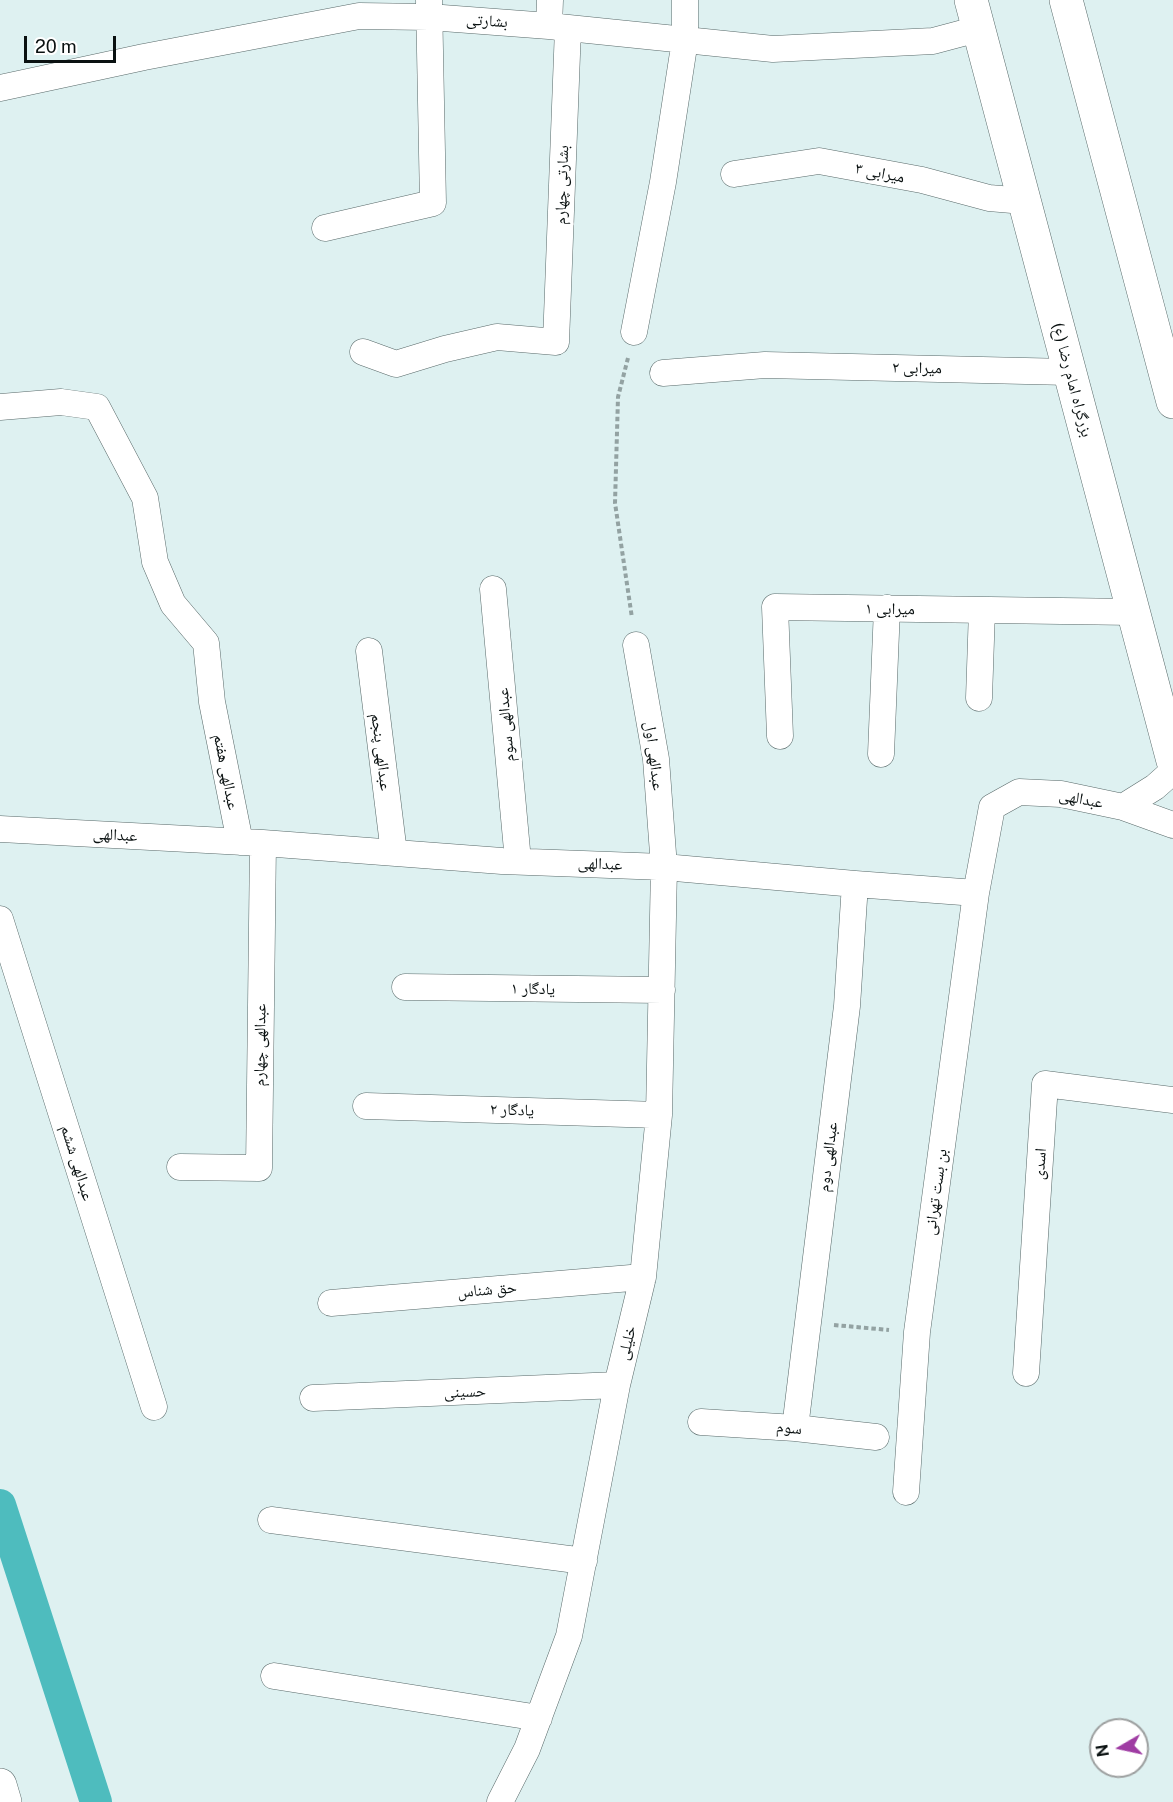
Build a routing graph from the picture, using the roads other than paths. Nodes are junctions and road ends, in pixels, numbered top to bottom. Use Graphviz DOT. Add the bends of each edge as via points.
graph roads {
  1 [pos="550,0"];
  2 [pos="686,0"];
  3 [pos="1066,0"];
  4 [pos="429,9"];
  5 [pos="975,15"];
  6 [pos="559,27"];
  7 [pos="686,40"];
  8 [pos="0,88"];
  9 [pos="734,174"];
  10 [pos="1024,201"];
  11 [pos="325,228"];
  12 [pos="634,332"];
  13 [pos="1166,344"];
  14 [pos="363,352"];
  15 [pos="1070,372"];
  16 [pos="663,373"];
  17 [pos="1173,402"];
  18 [pos="0,407"];
  19 [pos="493,589"];
  20 [pos="887,609"];
  21 [pos="981,610"];
  22 [pos="1134,612"];
  23 [pos="636,645"];
  24 [pos="369,651"];
  25 [pos="979,698"];
  26 [pos="780,736"];
  27 [pos="881,754"];
  28 [pos="1173,761"];
  29 [pos="1173,771"];
  30 [pos="1122,807"];
  31 [pos="1173,825"];
  32 [pos="0,829"];
  33 [pos="251,843"];
  34 [pos="394,853"];
  35 [pos="518,861"];
  36 [pos="664,867"];
  37 [pos="855,884"];
  38 [pos="976,892"];
  39 [pos="0,918"];
  40 [pos="405,987"];
  41 [pos="662,990"];
  42 [pos="1173,1101"];
  43 [pos="366,1106"];
  44 [pos="659,1114"];
  45 [pos="180,1167"];
  46 [pos="643,1277"];
  47 [pos="331,1303"];
  48 [pos="1026,1373"];
  49 [pos="617,1385"];
  50 [pos="313,1398"];
  51 [pos="154,1407"];
  52 [pos="701,1422"];
  53 [pos="795,1428"];
  54 [pos="876,1437"];
  55 [pos="906,1492"];
  56 [pos="271,1520"];
  57 [pos="584,1561"];
  58 [pos="274,1677"];
  59 [pos="539,1718"];
  60 [pos="0,1785"];
  61 [pos="5,1802"];
  62 [pos="500,1802"];
  1 -- 6 [label="street, بشارتی چهارم"];
  2 -- 7 [label="street"];
  3 -- 13 [label="main road"];
  4 -- 6 [label="street, بشارتی"];
  4 -- 8 [label="street, بشارتی" via="359,16"];
  4 -- 11 [label="street" via="433,203"];
  5 -- 7 [label="street, بشارتی" via="933,41 773,49"];
  5 -- 10 [label="main road, بزرگراه امام رضا (ع)"];
  6 -- 7 [label="street, بشارتی"];
  6 -- 14 [label="street, بشارتی چهارم" via="556,342 496,337 396,364"];
  7 -- 12 [label="street"];
  9 -- 10 [label="street, میرابی ۳" via="819,161 922,180 989,198"];
  10 -- 15 [label="main road, بزرگراه امام رضا (ع)"];
  13 -- 17 [label="main road"];
  15 -- 16 [label="street, میرابی ۲" via="765,365"];
  15 -- 22 [label="main road, بزرگراه امام رضا (ع)"];
  18 -- 33 [label="street, عبدالهی هفتم" via="61,402 97,407 145,498 155,562 173,604 206,643 212,702"];
  19 -- 35 [label="street, عبدالهی سوم"];
  20 -- 21 [label="street, میرابی ۱"];
  20 -- 26 [label="street, میرابی ۱" via="775,607"];
  20 -- 27 [label="street"];
  21 -- 22 [label="street, میرابی ۱"];
  21 -- 25 [label="street"];
  22 -- 28 [label="main road, بزرگراه امام رضا (ع)"];
  23 -- 36 [label="street, عبدالهی اول" via="656,759"];
  24 -- 34 [label="street, عبدالهی پنجم"];
  29 -- 30 [label="street, عبدالهی"];
  30 -- 31 [label="street, عبدالهی"];
  30 -- 38 [label="street, عبدالهی" via="1061,794 1019,792 992,807"];
  32 -- 33 [label="street, عبدالهی"];
  33 -- 34 [label="street, عبدالهی"];
  33 -- 45 [label="street, عبدالهی چهارم" via="259,1168"];
  34 -- 35 [label="street, عبدالهی"];
  35 -- 36 [label="street, عبدالهی"];
  36 -- 37 [label="street, عبدالهی"];
  36 -- 41 [label="street, خلیلی"];
  37 -- 38 [label="street, عبدالهی"];
  37 -- 53 [label="street, عبدالهی دوم" via="847,1006"];
  38 -- 55 [label="street, بن بست تهرانی" via="917,1332"];
  39 -- 51 [label="street, عبدالهی ششم"];
  40 -- 41 [label="street, یادگار ۱"];
  41 -- 44 [label="street, خلیلی"];
  42 -- 48 [label="street, اسدی" via="1045,1084"];
  43 -- 44 [label="street, یادگار ۲"];
  44 -- 46 [label="street, خلیلی"];
  46 -- 47 [label="street, حق شناس"];
  46 -- 49 [label="street, خلیلی"];
  49 -- 50 [label="street, حسینی"];
  49 -- 57 [label="street, خلیلی"];
  52 -- 53 [label="street, سوم"];
  53 -- 54 [label="street, سوم"];
  56 -- 57 [label="street"];
  57 -- 59 [label="street, خلیلی" via="569,1636"];
  58 -- 59 [label="street"];
  59 -- 62 [label="street, خلیلی"];
  60 -- 61 [label="main road"];
}
